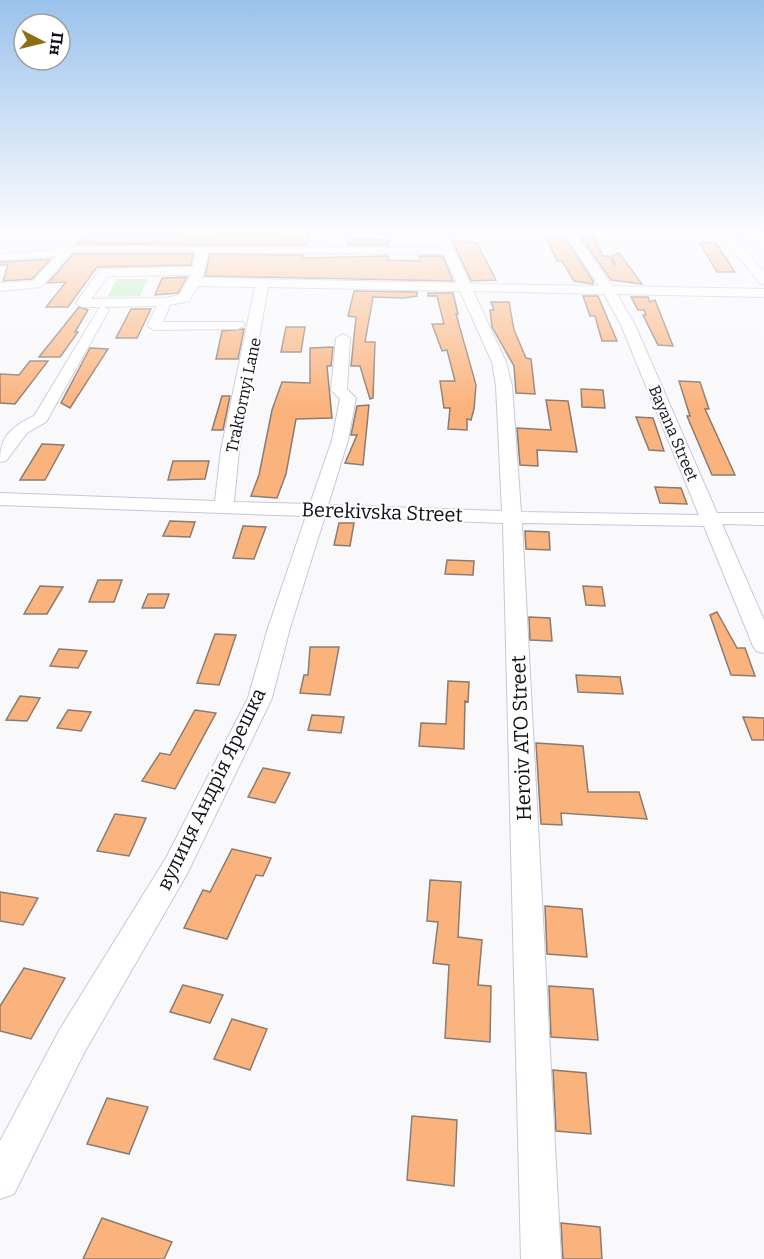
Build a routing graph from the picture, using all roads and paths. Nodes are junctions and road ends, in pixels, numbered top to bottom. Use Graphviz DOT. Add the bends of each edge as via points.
graph roads {
  1 [pos="466,288"];
  2 [pos="92,289"];
  3 [pos="189,289"];
  4 [pos="261,289"];
  5 [pos="347,289"];
  6 [pos="376,289"];
  7 [pos="502,289"];
  8 [pos="609,291"];
  9 [pos="364,293"];
  10 [pos="764,293"];
  11 [pos="342,301"];
  12 [pos="165,302"];
  13 [pos="102,310"];
  14 [pos="238,325"];
  15 [pos="343,338"];
  16 [pos="0,457"];
  17 [pos="0,499"];
  18 [pos="224,506"];
  19 [pos="316,509"];
  20 [pos="512,517"];
  21 [pos="711,519"];
  22 [pos="764,519"];
  23 [pos="764,646"];
  24 [pos="0,1180"];
  25 [pos="541,1259"];
  1 -- 20 [label="street, Heroiv ATO Street" via="499,362 504,386"];
  2 -- 12 [label="street" via="82,303"];
  3 -- 12 [label="street" via="184,298"];
  4 -- 18 [label="street, Traktornyi Lane" via="254,343 225,479"];
  5 -- 11 [label="street"];
  6 -- 9 [label="street" via="375,294"];
  7 -- 8 [label="street"];
  8 -- 10 [label="street"];
  8 -- 21 [label="street, Bayana Street" via="628,325"];
  12 -- 14 [label="street" via="154,326"];
  13 -- 16 [label="street" via="40,419 21,429"];
  15 -- 19 [label="street, вулиця Андрія Ярешка" via="339,390 348,398 340,440"];
  17 -- 18 [label="street, Berekivska Street"];
  18 -- 19 [label="street, Berekivska Street"];
  19 -- 20 [label="street, Berekivska Street"];
  19 -- 24 [label="street, вулиця Андрія Ярешка" via="260,698 177,866 72,1041"];
  20 -- 21 [label="street, Berekivska Street"];
  20 -- 25 [label="street, Heroiv ATO Street"];
  21 -- 22 [label="street, Berekivska Street"];
  21 -- 23 [label="street, Bayana Street"];
}
